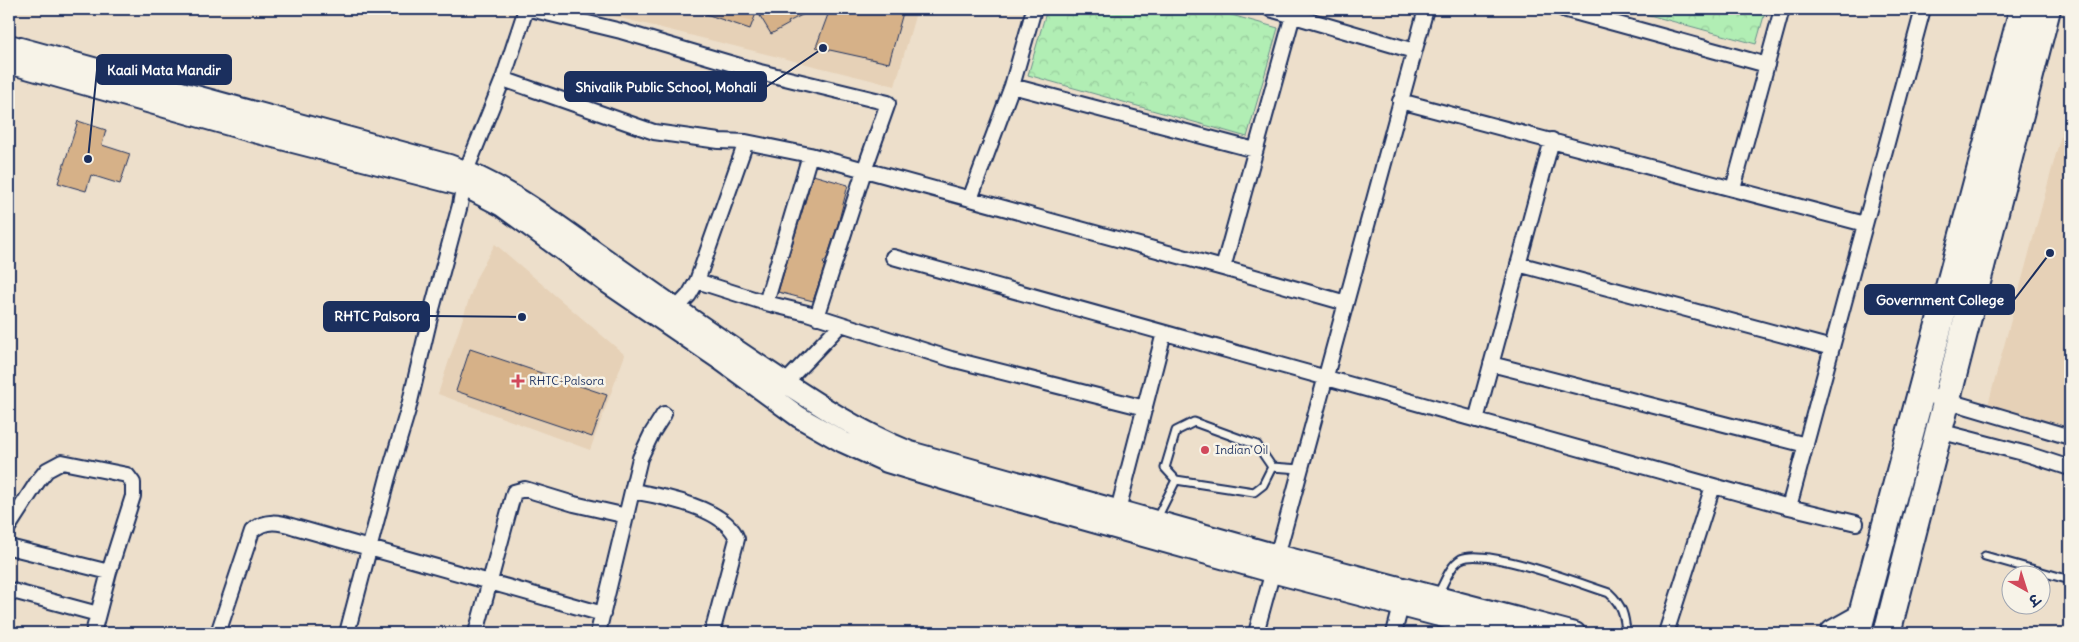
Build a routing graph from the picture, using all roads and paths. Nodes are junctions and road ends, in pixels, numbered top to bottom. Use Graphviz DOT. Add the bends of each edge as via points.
graph roads {
  1 [pos="526,9"];
  2 [pos="530,9"];
  3 [pos="1034,9"];
  4 [pos="1270,9"];
  5 [pos="1426,9"];
  6 [pos="1563,9"];
  7 [pos="1782,9"];
  8 [pos="1922,9"];
  9 [pos="2023,9"];
  10 [pos="2047,9"];
  11 [pos="1584,12"];
  12 [pos="1293,15"];
  13 [pos="9,45"];
  14 [pos="1414,51"];
  15 [pos="9,64"];
  16 [pos="1767,66"];
  17 [pos="503,80"];
  18 [pos="1012,86"];
  19 [pos="1400,101"];
  20 [pos="1552,140"];
  21 [pos="746,142"];
  22 [pos="1256,150"];
  23 [pos="810,156"];
  24 [pos="864,171"];
  25 [pos="465,178"];
  26 [pos="1733,189"];
  27 [pos="970,198"];
  28 [pos="1865,224"];
  29 [pos="893,257"];
  30 [pos="1518,264"];
  31 [pos="1223,268"];
  32 [pos="697,281"];
  33 [pos="766,303"];
  34 [pos="1346,303"];
  35 [pos="671,317"];
  36 [pos="817,317"];
  37 [pos="841,324"];
  38 [pos="1164,333"];
  39 [pos="1832,348"];
  40 [pos="1491,364"];
  41 [pos="1325,378"];
  42 [pos="785,383"];
  43 [pos="1921,393"];
  44 [pos="1946,400"];
  45 [pos="1145,408"];
  46 [pos="664,414"];
  47 [pos="1476,420"];
  48 [pos="1912,424"];
  49 [pos="1939,431"];
  50 [pos="2070,437"];
  51 [pos="1806,445"];
  52 [pos="1272,467"];
  53 [pos="2070,468"];
  54 [pos="1300,469"];
  55 [pos="1176,480"];
  56 [pos="1713,486"];
  57 [pos="632,491"];
  58 [pos="1789,507"];
  59 [pos="1118,510"];
  60 [pos="627,516"];
  61 [pos="1156,520"];
  62 [pos="1856,523"];
  63 [pos="9,526"];
  64 [pos="9,547"];
  65 [pos="370,549"];
  66 [pos="1985,556"];
  67 [pos="1274,563"];
  68 [pos="108,572"];
  69 [pos="2070,580"];
  70 [pos="490,582"];
  71 [pos="9,590"];
  72 [pos="1437,597"];
  73 [pos="1401,606"];
  74 [pos="98,614"];
  75 [pos="603,614"];
  76 [pos="1859,625"];
  77 [pos="93,633"];
  78 [pos="218,633"];
  79 [pos="347,633"];
  80 [pos="476,633"];
  81 [pos="598,633"];
  82 [pos="712,633"];
  83 [pos="1256,633"];
  84 [pos="1394,633"];
  85 [pos="1504,633"];
  86 [pos="1575,633"];
  87 [pos="1626,633"];
  88 [pos="1666,633"];
  89 [pos="1834,633"];
  90 [pos="1887,633"];
  1 -- 17 [label="street"];
  2 -- 24 [label="street" via="621,31 760,72 888,103"];
  3 -- 18 [label="street"];
  4 -- 12 [label="street"];
  5 -- 14 [label="street"];
  6 -- 11 [label="street"];
  7 -- 16 [label="street"];
  8 -- 28 [label="street"];
  9 -- 43 [label="highway"];
  10 -- 44 [label="highway"];
  11 -- 16 [label="street"];
  12 -- 14 [label="street"];
  12 -- 22 [label="street"];
  13 -- 25 [label="street"];
  14 -- 19 [label="street"];
  15 -- 25 [label="street" via="254,132"];
  16 -- 26 [label="street"];
  17 -- 21 [label="street" via="654,132"];
  17 -- 25 [label="street"];
  18 -- 22 [label="street"];
  18 -- 27 [label="street"];
  19 -- 20 [label="street"];
  19 -- 34 [label="street"];
  20 -- 26 [label="street"];
  20 -- 30 [label="street"];
  21 -- 23 [label="street"];
  21 -- 32 [label="street"];
  22 -- 31 [label="street"];
  23 -- 24 [label="street"];
  23 -- 33 [label="street"];
  24 -- 27 [label="street"];
  24 -- 36 [label="street"];
  25 -- 35 [label="street" via="502,206"];
  25 -- 65 [label="street"];
  26 -- 28 [label="street"];
  27 -- 31 [label="street"];
  28 -- 39 [label="street"];
  29 -- 38 [label="street"];
  30 -- 39 [label="street"];
  30 -- 40 [label="street"];
  31 -- 34 [label="street"];
  32 -- 33 [label="street"];
  32 -- 35 [label="street"];
  33 -- 36 [label="street"];
  34 -- 41 [label="street"];
  35 -- 42 [label="street"];
  35 -- 67 [label="street" via="721,360 799,417 842,442 887,462 979,490"];
  36 -- 37 [label="street"];
  37 -- 42 [label="street"];
  37 -- 45 [label="street" via="951,359"];
  38 -- 41 [label="street"];
  38 -- 45 [label="street"];
  39 -- 51 [label="street"];
  40 -- 47 [label="street"];
  40 -- 51 [label="street"];
  41 -- 47 [label="street"];
  41 -- 54 [label="street"];
  42 -- 59 [label="street" via="854,427 910,452"];
  43 -- 44 [label="street"];
  43 -- 48 [label="highway"];
  44 -- 49 [label="highway"];
  44 -- 50 [label="street"];
  45 -- 59 [label="street"];
  46 -- 57 [label="street" via="640,458"];
  47 -- 56 [label="street"];
  48 -- 49 [label="street"];
  48 -- 76 [label="highway"];
  49 -- 53 [label="street"];
  49 -- 90 [label="highway"];
  51 -- 58 [label="street"];
  52 -- 54 [label="lane"];
  52 -- 55 [label="lane" via="1263,485 1254,492"];
  52 -- 55 [label="lane" via="1257,445 1194,422 1176,431 1165,468"];
  54 -- 67 [label="street"];
  55 -- 61 [label="lane"];
  56 -- 58 [label="street"];
  56 -- 88 [label="street"];
  57 -- 60 [label="street"];
  57 -- 82 [label="street" via="713,514 734,530 737,538"];
  58 -- 62 [label="street"];
  59 -- 61 [label="street"];
  60 -- 70 [label="street" via="525,489 514,492"];
  60 -- 75 [label="street"];
  61 -- 67 [label="street"];
  63 -- 68 [label="street" via="38,481 62,462 127,475 133,483 133,496"];
  64 -- 68 [label="street"];
  65 -- 70 [label="street"];
  65 -- 78 [label="street" via="280,523 258,526 250,536"];
  65 -- 79 [label="street"];
  66 -- 69 [label="lane"];
  67 -- 72 [label="street"];
  67 -- 73 [label="street"];
  67 -- 83 [label="street"];
  68 -- 74 [label="street"];
  70 -- 75 [label="street"];
  70 -- 80 [label="street"];
  71 -- 74 [label="street"];
  72 -- 86 [label="street"];
  72 -- 87 [label="lane" via="1455,564 1462,559 1512,561 1609,593 1623,611"];
  73 -- 84 [label="street"];
  73 -- 85 [label="street"];
  74 -- 77 [label="street"];
  75 -- 81 [label="street"];
  76 -- 89 [label="highway"];
}
